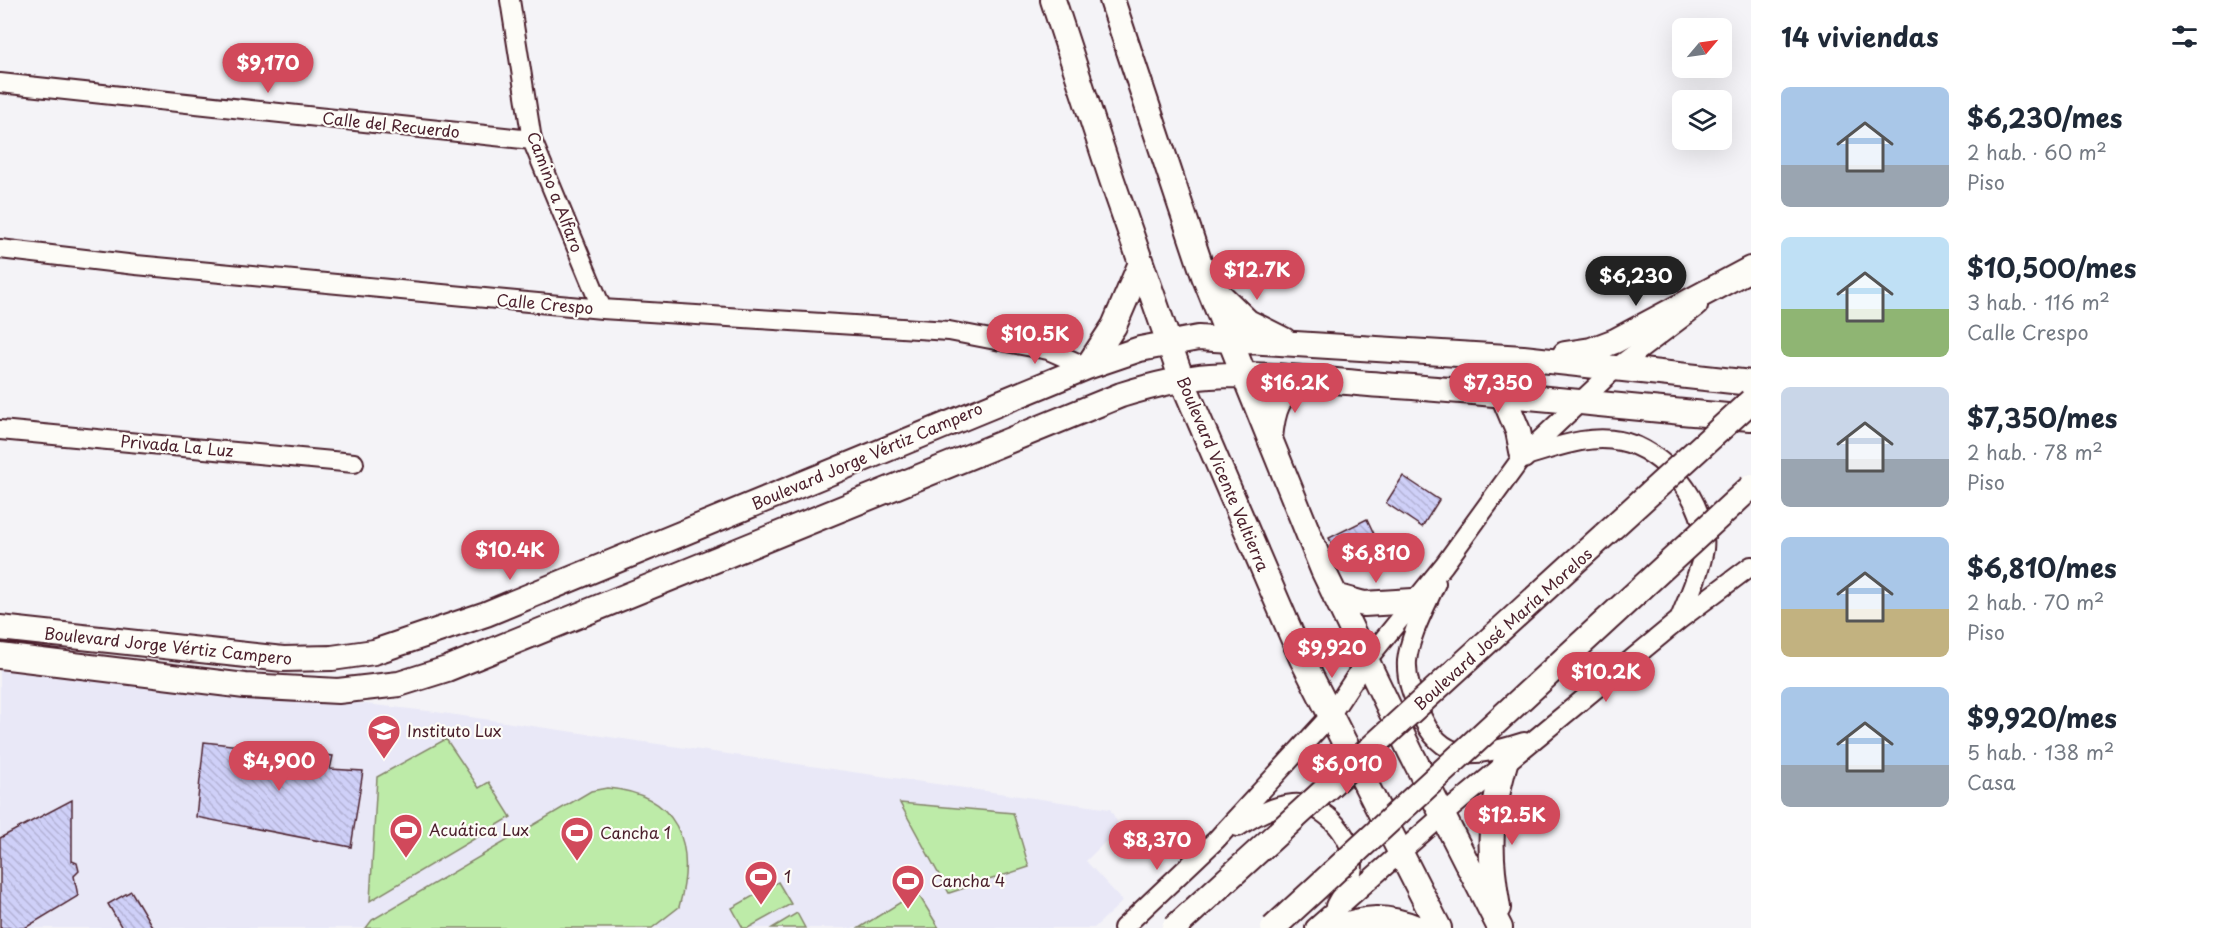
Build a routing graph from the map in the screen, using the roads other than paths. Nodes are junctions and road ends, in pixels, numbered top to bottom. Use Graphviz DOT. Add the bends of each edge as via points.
graph roads {
  1 [pos="510,0"];
  2 [pos="1053,0"];
  3 [pos="1112,0"];
  4 [pos="0,83"];
  5 [pos="532,141"];
  6 [pos="0,249"];
  7 [pos="1141,263"];
  8 [pos="1750,269"];
  9 [pos="1204,276"];
  10 [pos="602,309"];
  11 [pos="1231,340"];
  12 [pos="1167,342"];
  13 [pos="1294,345"];
  14 [pos="1523,358"];
  15 [pos="1087,367"];
  16 [pos="1616,368"];
  17 [pos="1247,376"];
  18 [pos="1301,378"];
  19 [pos="1182,380"];
  20 [pos="1751,383"];
  21 [pos="1502,393"];
  22 [pos="1751,401"];
  23 [pos="998,402"];
  24 [pos="1576,403"];
  25 [pos="1751,418"];
  26 [pos="0,430"];
  27 [pos="1026,435"];
  28 [pos="1270,438"];
  29 [pos="1523,456"];
  30 [pos="354,463"];
  31 [pos="1751,487"];
  32 [pos="1444,565"];
  33 [pos="1751,566"];
  34 [pos="1335,596"];
  35 [pos="1413,601"];
  36 [pos="1679,620"];
  37 [pos="0,628"];
  38 [pos="0,656"];
  39 [pos="1366,661"];
  40 [pos="1329,717"];
  41 [pos="1537,738"];
  42 [pos="1504,763"];
  43 [pos="1443,815"];
  44 [pos="1216,840"];
  45 [pos="1400,854"];
  46 [pos="1332,922"];
  47 [pos="1123,928"];
  48 [pos="1174,928"];
  49 [pos="1273,928"];
  50 [pos="1315,928"];
  51 [pos="1417,928"];
  52 [pos="1439,928"];
  53 [pos="1500,928"];
  1 -- 5 [label="street, Camino a Alfaro"];
  2 -- 7 [label="main road, Boulevard Vicente Valtierra"];
  3 -- 9 [label="main road"];
  4 -- 5 [label="street, Calle del Recuerdo"];
  5 -- 10 [label="street, Camino a Alfaro"];
  6 -- 10 [label="street, Calle Crespo"];
  7 -- 12 [label="main road, Boulevard Vicente Valtierra"];
  7 -- 15 [label="main road" via="1114,326"];
  8 -- 14 [label="main road" via="1643,328 1599,347"];
  8 -- 16 [label="street"];
  9 -- 11 [label="main road"];
  9 -- 13 [label="main road" via="1248,322"];
  10 -- 15 [label="street, Calle Crespo" via="949,331 1048,350"];
  11 -- 12 [label="main road, Boulevard Jorge Vértiz Campero" via="1198,338"];
  11 -- 13 [label="main road, Boulevard Jorge Vértiz Campero"];
  11 -- 17 [label="main road"];
  12 -- 15 [label="main road, Boulevard Jorge Vértiz Campero"];
  12 -- 19 [label="main road, Boulevard Vicente Valtierra"];
  13 -- 14 [label="main road, Boulevard Jorge Vértiz Campero"];
  14 -- 16 [label="main road, Boulevard Jorge Vértiz Campero"];
  15 -- 23 [label="main road, Boulevard Jorge Vértiz Campero"];
  16 -- 20 [label="main road, Boulevard Jorge Vértiz Campero"];
  16 -- 24 [label="street"];
  17 -- 18 [label="main road, Boulevard Jorge Vértiz Campero"];
  17 -- 19 [label="main road, Boulevard Jorge Vértiz Campero" via="1210,375"];
  17 -- 28 [label="main road"];
  18 -- 21 [label="main road, Boulevard Jorge Vértiz Campero"];
  18 -- 28 [label="main road" via="1284,391 1277,403"];
  19 -- 27 [label="main road, Boulevard Jorge Vértiz Campero" via="1121,395"];
  19 -- 40 [label="main road, Boulevard Vicente Valtierra"];
  21 -- 24 [label="main road, Boulevard Jorge Vértiz Campero"];
  21 -- 29 [label="main road" via="1518,431"];
  22 -- 48 [label="main road, Boulevard José María Morelos, bridge"];
  23 -- 27 [label="main road" via="1023,399 1032,404 1038,419"];
  23 -- 37 [label="main road, Boulevard Jorge Vértiz Campero" via="486,614 374,652 283,659"];
  24 -- 25 [label="main road, Boulevard Jorge Vértiz Campero"];
  24 -- 29 [label="street"];
  26 -- 30 [label="street, Privada La Luz"];
  27 -- 38 [label="main road, Boulevard Jorge Vértiz Campero" via="447,669 399,684 338,691 254,687"];
  28 -- 34 [label="main road"];
  29 -- 32 [label="street"];
  29 -- 36 [label="street" via="1572,443 1620,441 1644,451 1672,471 1701,519 1704,546 1698,574"];
  31 -- 49 [label="main road, bridge"];
  32 -- 35 [label="street"];
  32 -- 41 [label="street" via="1415,629 1407,661 1408,684 1431,735 1448,750 1466,755 1492,752"];
  33 -- 36 [label="street"];
  34 -- 35 [label="main road" via="1364,604"];
  34 -- 39 [label="main road"];
  35 -- 39 [label="street"];
  36 -- 41 [label="street"];
  39 -- 40 [label="street"];
  39 -- 43 [label="main road"];
  40 -- 44 [label="street"];
  40 -- 45 [label="main road, Boulevard Vicente Valtierra"];
  41 -- 42 [label="street"];
  42 -- 43 [label="street"];
  42 -- 53 [label="main road" via="1493,812 1490,861"];
  43 -- 45 [label="street"];
  43 -- 53 [label="main road"];
  44 -- 46 [label="street" via="1272,808 1294,804 1317,809 1343,834 1353,862"];
  44 -- 47 [label="street"];
  45 -- 46 [label="street"];
  45 -- 52 [label="main road, Boulevard Vicente Valtierra"];
  46 -- 50 [label="street"];
  46 -- 51 [label="main road" via="1395,918"];
}
